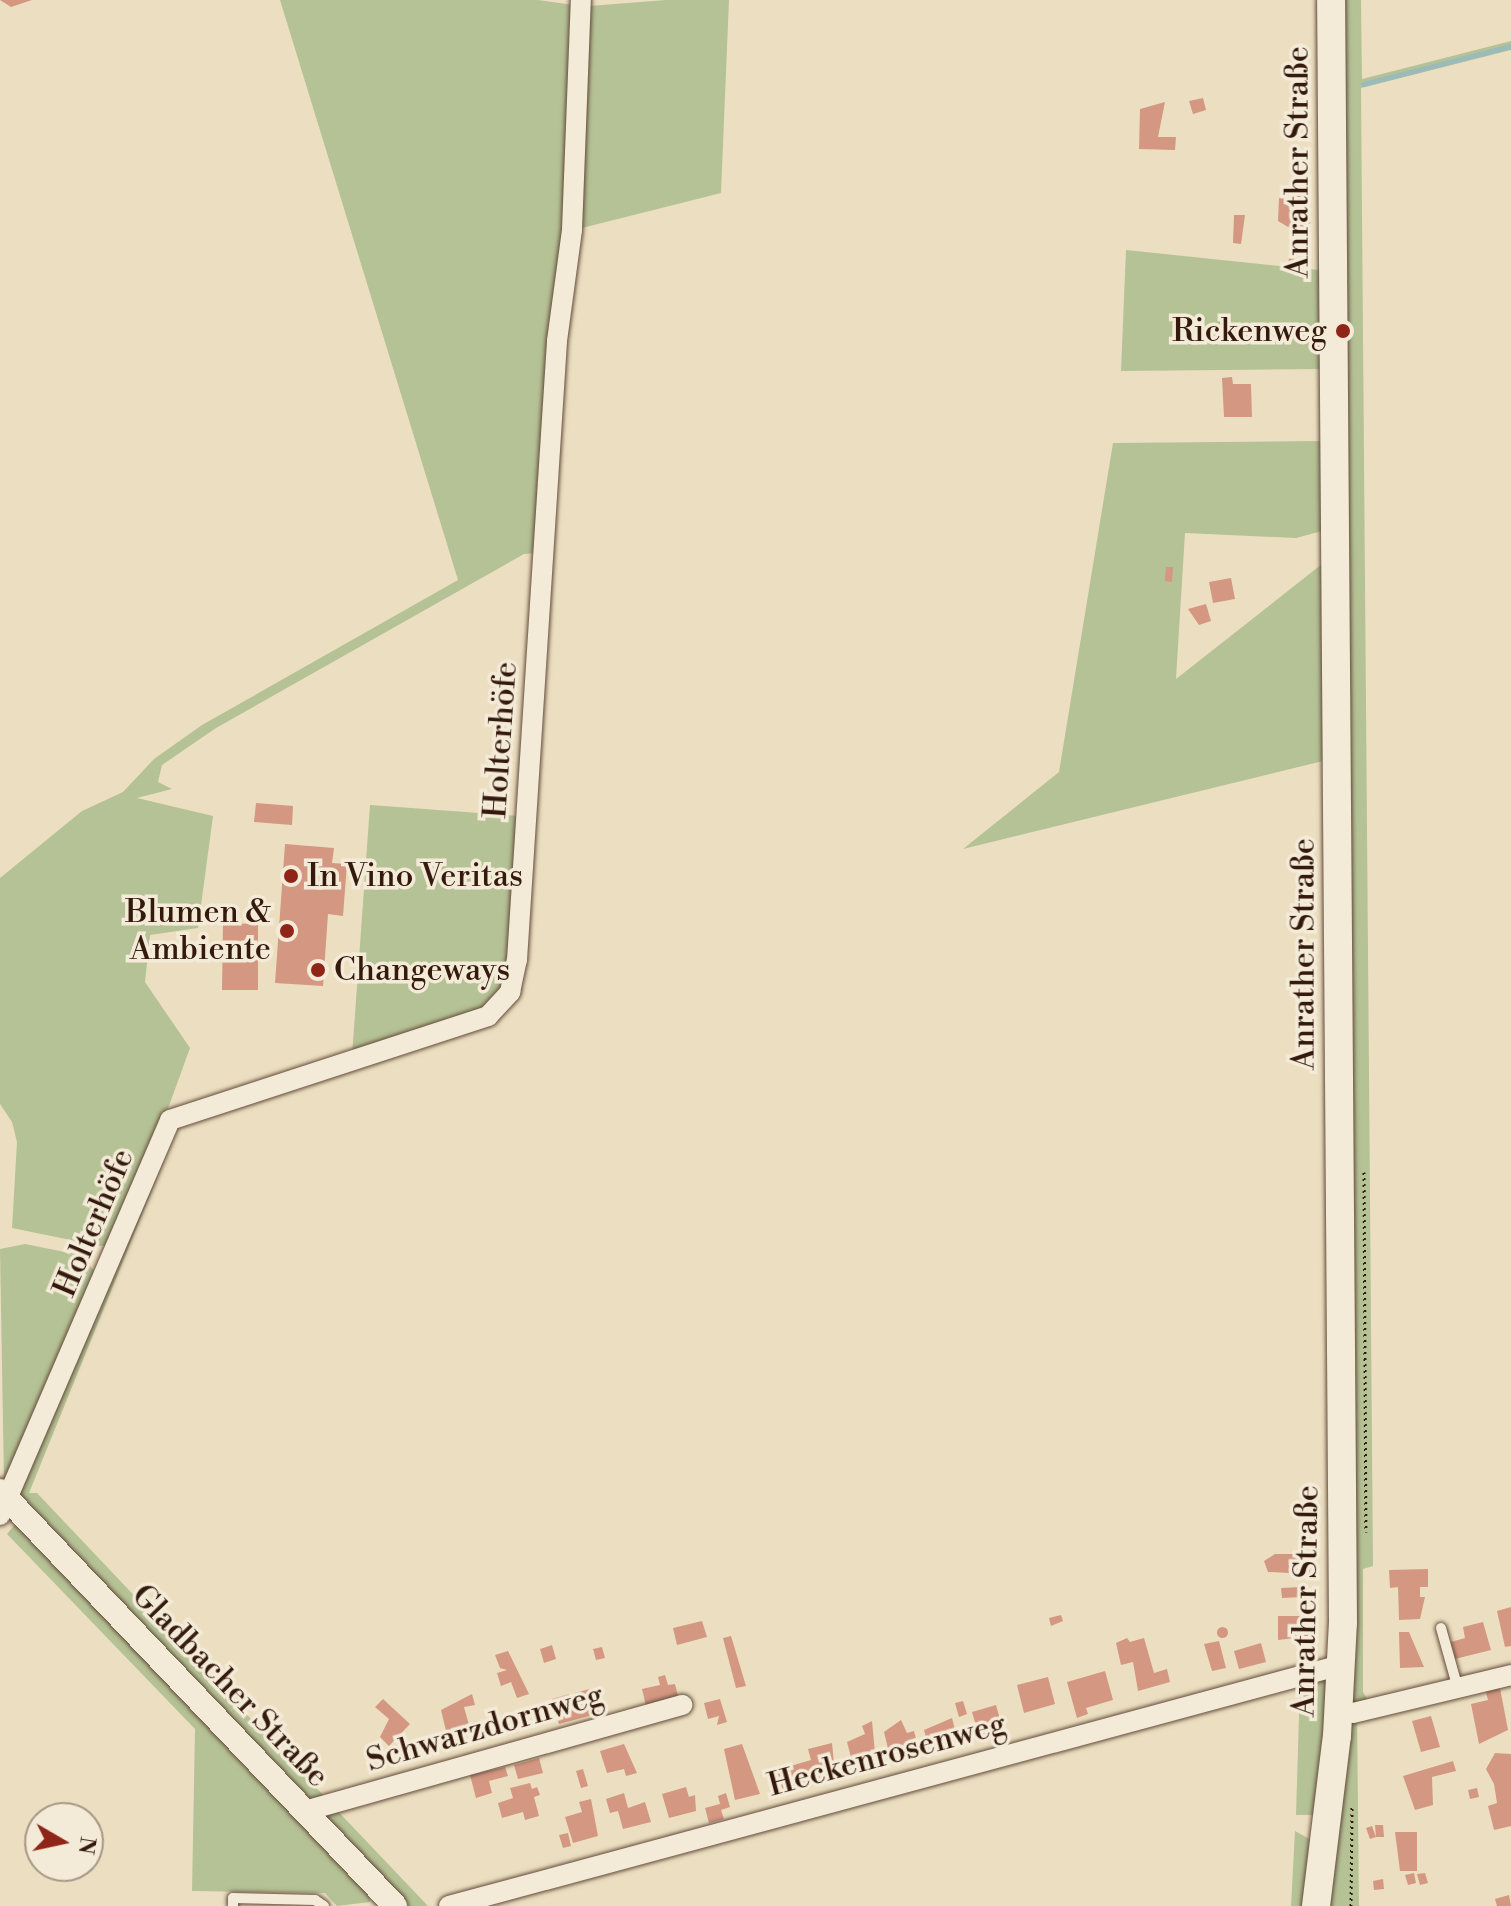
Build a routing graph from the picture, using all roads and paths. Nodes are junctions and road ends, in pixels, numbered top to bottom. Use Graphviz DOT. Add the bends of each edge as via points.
graph roads {
  1 [pos="581,0"];
  2 [pos="1331,0"];
  3 [pos="7,1504"];
  4 [pos="1441,1628"];
  5 [pos="1341,1665"];
  6 [pos="1511,1675"];
  7 [pos="1458,1689"];
  8 [pos="682,1705"];
  9 [pos="1353,1713"];
  10 [pos="305,1811"];
  11 [pos="387,1904"];
  12 [pos="233,1906"];
  13 [pos="324,1906"];
  14 [pos="449,1906"];
  15 [pos="1316,1906"];
  1 -- 3 [label="street, Holterhöfe" via="572,230 557,341 517,960 510,992 488,1016 170,1120"];
  2 -- 5 [label="main road, Anrather Straße"];
  3 -- 10 [label="street, Gladbacher Straße"];
  4 -- 7 [label="lane"];
  5 -- 14 [label="street, Heckenrosenweg"];
  5 -- 15 [label="main road, Anrather Straße"];
  6 -- 7 [label="street"];
  7 -- 9 [label="street"];
  8 -- 10 [label="street, Schwarzdornweg"];
  10 -- 11 [label="street, Gladbacher Straße"];
  12 -- 13 [label="lane" via="233,1898 315,1900"];
}
